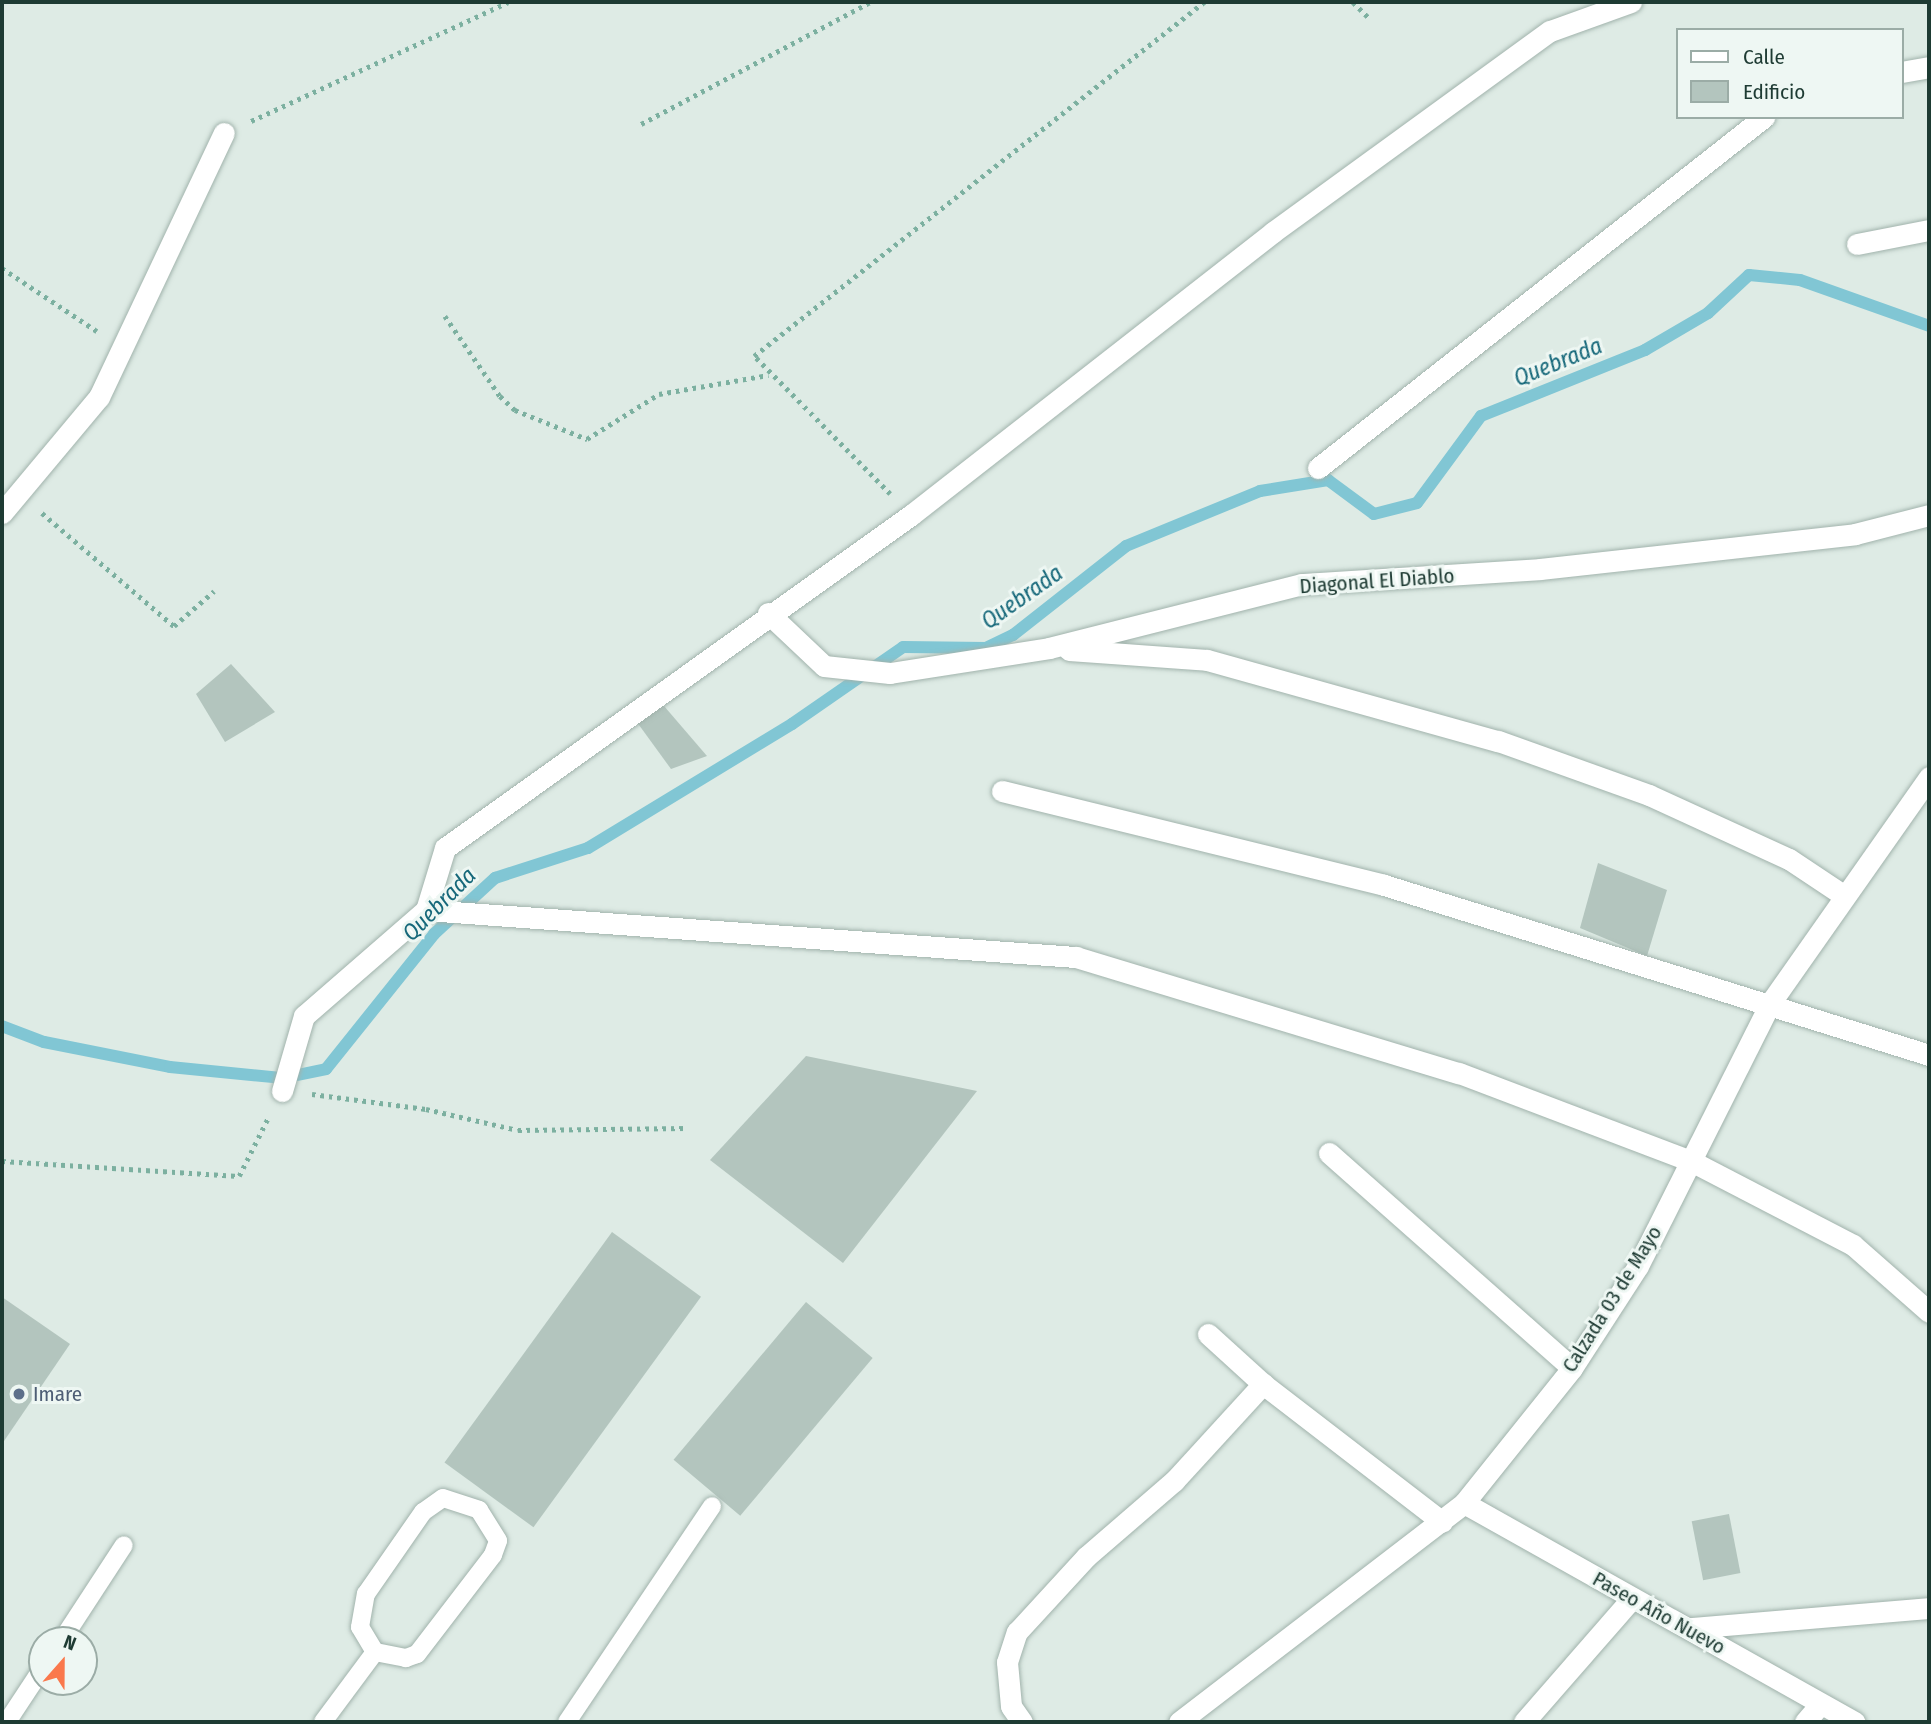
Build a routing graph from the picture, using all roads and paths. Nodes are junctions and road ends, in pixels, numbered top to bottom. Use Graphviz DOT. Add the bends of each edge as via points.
graph roads {
  1 [pos="508,2"];
  2 [pos="870,2"];
  3 [pos="1204,2"];
  4 [pos="1353,2"];
  5 [pos="1632,2"];
  6 [pos="1371,20"];
  7 [pos="1929,67"];
  8 [pos="1903,72"];
  9 [pos="1761,119"];
  10 [pos="641,124"];
  11 [pos="224,133"];
  12 [pos="1929,230"];
  13 [pos="1857,244"];
  14 [pos="2,268"];
  15 [pos="445,316"];
  16 [pos="121,347"];
  17 [pos="768,375"];
  18 [pos="1318,468"];
  19 [pos="21,494"];
  20 [pos="2,513"];
  21 [pos="911,515"];
  22 [pos="1929,515"];
  23 [pos="214,591"];
  24 [pos="768,613"];
  25 [pos="1049,649"];
  26 [pos="1929,777"];
  27 [pos="1002,791"];
  28 [pos="1843,895"];
  29 [pos="436,910"];
  30 [pos="1771,1002"];
  31 [pos="1929,1055"];
  32 [pos="283,1087"];
  33 [pos="688,1128"];
  34 [pos="1329,1153"];
  35 [pos="2,1161"];
  36 [pos="1691,1161"];
  37 [pos="1929,1312"];
  38 [pos="1208,1334"];
  39 [pos="1572,1368"];
  40 [pos="1263,1384"];
  41 [pos="1464,1503"];
  42 [pos="712,1506"];
  43 [pos="1442,1522"];
  44 [pos="124,1545"];
  45 [pos="1632,1598"];
  46 [pos="1929,1608"];
  47 [pos="70,1626"];
  48 [pos="1691,1628"];
  49 [pos="375,1653"];
  50 [pos="28,1690"];
  51 [pos="1819,1706"];
  52 [pos="7,1722"];
  53 [pos="323,1722"];
  54 [pos="567,1722"];
  55 [pos="1022,1722"];
  56 [pos="1179,1722"];
  57 [pos="1524,1722"];
  58 [pos="1805,1722"];
  59 [pos="1855,1722"];
  1 -- 11 [label="path"];
  2 -- 10 [label="path"];
  3 -- 17 [label="path" via="754,356"];
  4 -- 6 [label="path"];
  5 -- 21 [label="street" via="1550,31 1273,232"];
  7 -- 8 [label="street"];
  9 -- 18 [label="street"];
  11 -- 16 [label="street"];
  12 -- 13 [label="street"];
  14 -- 16 [label="path"];
  15 -- 17 [label="path" via="500,396 515,410 587,439 659,394"];
  16 -- 19 [label="street" via="99,397"];
  17 -- 21 [label="path"];
  19 -- 20 [label="street"];
  19 -- 23 [label="path" via="174,626"];
  21 -- 24 [label="street"];
  22 -- 25 [label="street, Diagonal El Diablo" via="1855,534 1540,569 1302,584"];
  24 -- 25 [label="street, Diagonal El Diablo" via="824,666 890,673"];
  24 -- 29 [label="street" via="445,848"];
  25 -- 28 [label="street" via="1207,660 1498,741 1649,795 1789,859"];
  26 -- 28 [label="street, Calzada 03 de Mayo"];
  27 -- 30 [label="street" via="1384,885"];
  28 -- 30 [label="street, Calzada 03 de Mayo"];
  29 -- 32 [label="street" via="304,1016"];
  29 -- 36 [label="street" via="1076,957 1459,1073"];
  30 -- 31 [label="street"];
  30 -- 36 [label="street, Calzada 03 de Mayo"];
  32 -- 33 [label="path" via="426,1109 518,1130"];
  32 -- 35 [label="path" via="239,1176"];
  34 -- 39 [label="street"];
  36 -- 37 [label="street" via="1853,1245"];
  36 -- 39 [label="street, Calzada 03 de Mayo" via="1638,1266"];
  38 -- 40 [label="street"];
  39 -- 41 [label="street, Calzada 03 de Mayo"];
  40 -- 43 [label="street"];
  40 -- 55 [label="street" via="1174,1481 1087,1556 1017,1632 1007,1661 1011,1706"];
  41 -- 43 [label="street, Calzada 03 de Mayo"];
  41 -- 45 [label="street, Paseo Año Nuevo"];
  42 -- 54 [label="lane"];
  43 -- 56 [label="street, Calzada 03 de Mayo" via="1354,1583"];
  44 -- 47 [label="lane"];
  45 -- 48 [label="street, Paseo Año Nuevo"];
  45 -- 57 [label="street"];
  46 -- 48 [label="street"];
  48 -- 51 [label="street, Paseo Año Nuevo"];
  49 -- 49 [label="lane" via="406,1658 417,1654 462,1600 498,1541 479,1510 461,1500 443,1498 423,1512 387,1559 362,1608 360,1627"];
  49 -- 53 [label="lane"];
  50 -- 52 [label="lane"];
  51 -- 58 [label="street"];
  51 -- 59 [label="street, Paseo Año Nuevo"];
}
